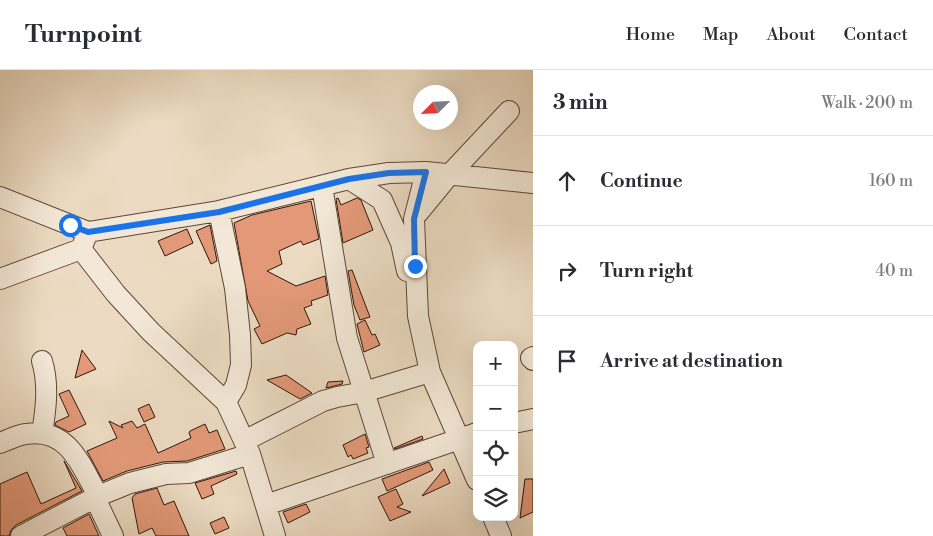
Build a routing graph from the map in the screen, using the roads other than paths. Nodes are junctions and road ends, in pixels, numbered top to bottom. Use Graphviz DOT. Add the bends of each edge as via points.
graph roads {
  1 [pos="509,111"];
  2 [pos="426,172"];
  3 [pos="450,174"];
  4 [pos="349,179"];
  5 [pos="533,183"];
  6 [pos="322,186"];
  7 [pos="0,197"];
  8 [pos="219,212"];
  9 [pos="414,219"];
  10 [pos="85,240"];
  11 [pos="0,279"];
  12 [pos="418,316"];
  13 [pos="42,361"];
  14 [pos="430,372"];
  15 [pos="364,392"];
  16 [pos="226,402"];
  17 [pos="533,419"];
  18 [pos="518,422"];
  19 [pos="42,433"];
  20 [pos="468,436"];
  21 [pos="0,443"];
  22 [pos="247,448"];
  23 [pos="387,464"];
  24 [pos="476,476"];
  25 [pos="96,497"];
  26 [pos="266,505"];
  27 [pos="494,521"];
  28 [pos="21,536"];
  29 [pos="112,536"];
  30 [pos="275,536"];
  31 [pos="500,536"];
  1 -- 3 [label="street"];
  2 -- 3 [label="street"];
  2 -- 4 [label="street"];
  2 -- 9 [label="street"];
  3 -- 5 [label="street"];
  3 -- 9 [label="street"];
  4 -- 6 [label="street"];
  4 -- 12 [label="street" via="382,200 401,243"];
  6 -- 8 [label="street"];
  6 -- 15 [label="street" via="347,338"];
  7 -- 10 [label="street"];
  8 -- 10 [label="street"];
  8 -- 16 [label="street" via="236,288 240,335 241,365 236,385"];
  9 -- 12 [label="street"];
  10 -- 11 [label="street"];
  10 -- 16 [label="street" via="116,294"];
  12 -- 14 [label="street"];
  13 -- 19 [label="street" via="46,405"];
  14 -- 15 [label="street"];
  14 -- 20 [label="street"];
  15 -- 22 [label="street" via="323,401"];
  15 -- 23 [label="street"];
  16 -- 22 [label="street"];
  17 -- 18 [label="street"];
  19 -- 21 [label="street" via="24,434"];
  19 -- 25 [label="street" via="58,438 74,454"];
  20 -- 23 [label="street"];
  20 -- 24 [label="street"];
  22 -- 25 [label="street" via="189,473 151,477"];
  22 -- 26 [label="street"];
  23 -- 26 [label="street"];
  25 -- 28 [label="street"];
  25 -- 29 [label="street"];
  26 -- 30 [label="street"];
  27 -- 31 [label="street"];
}
